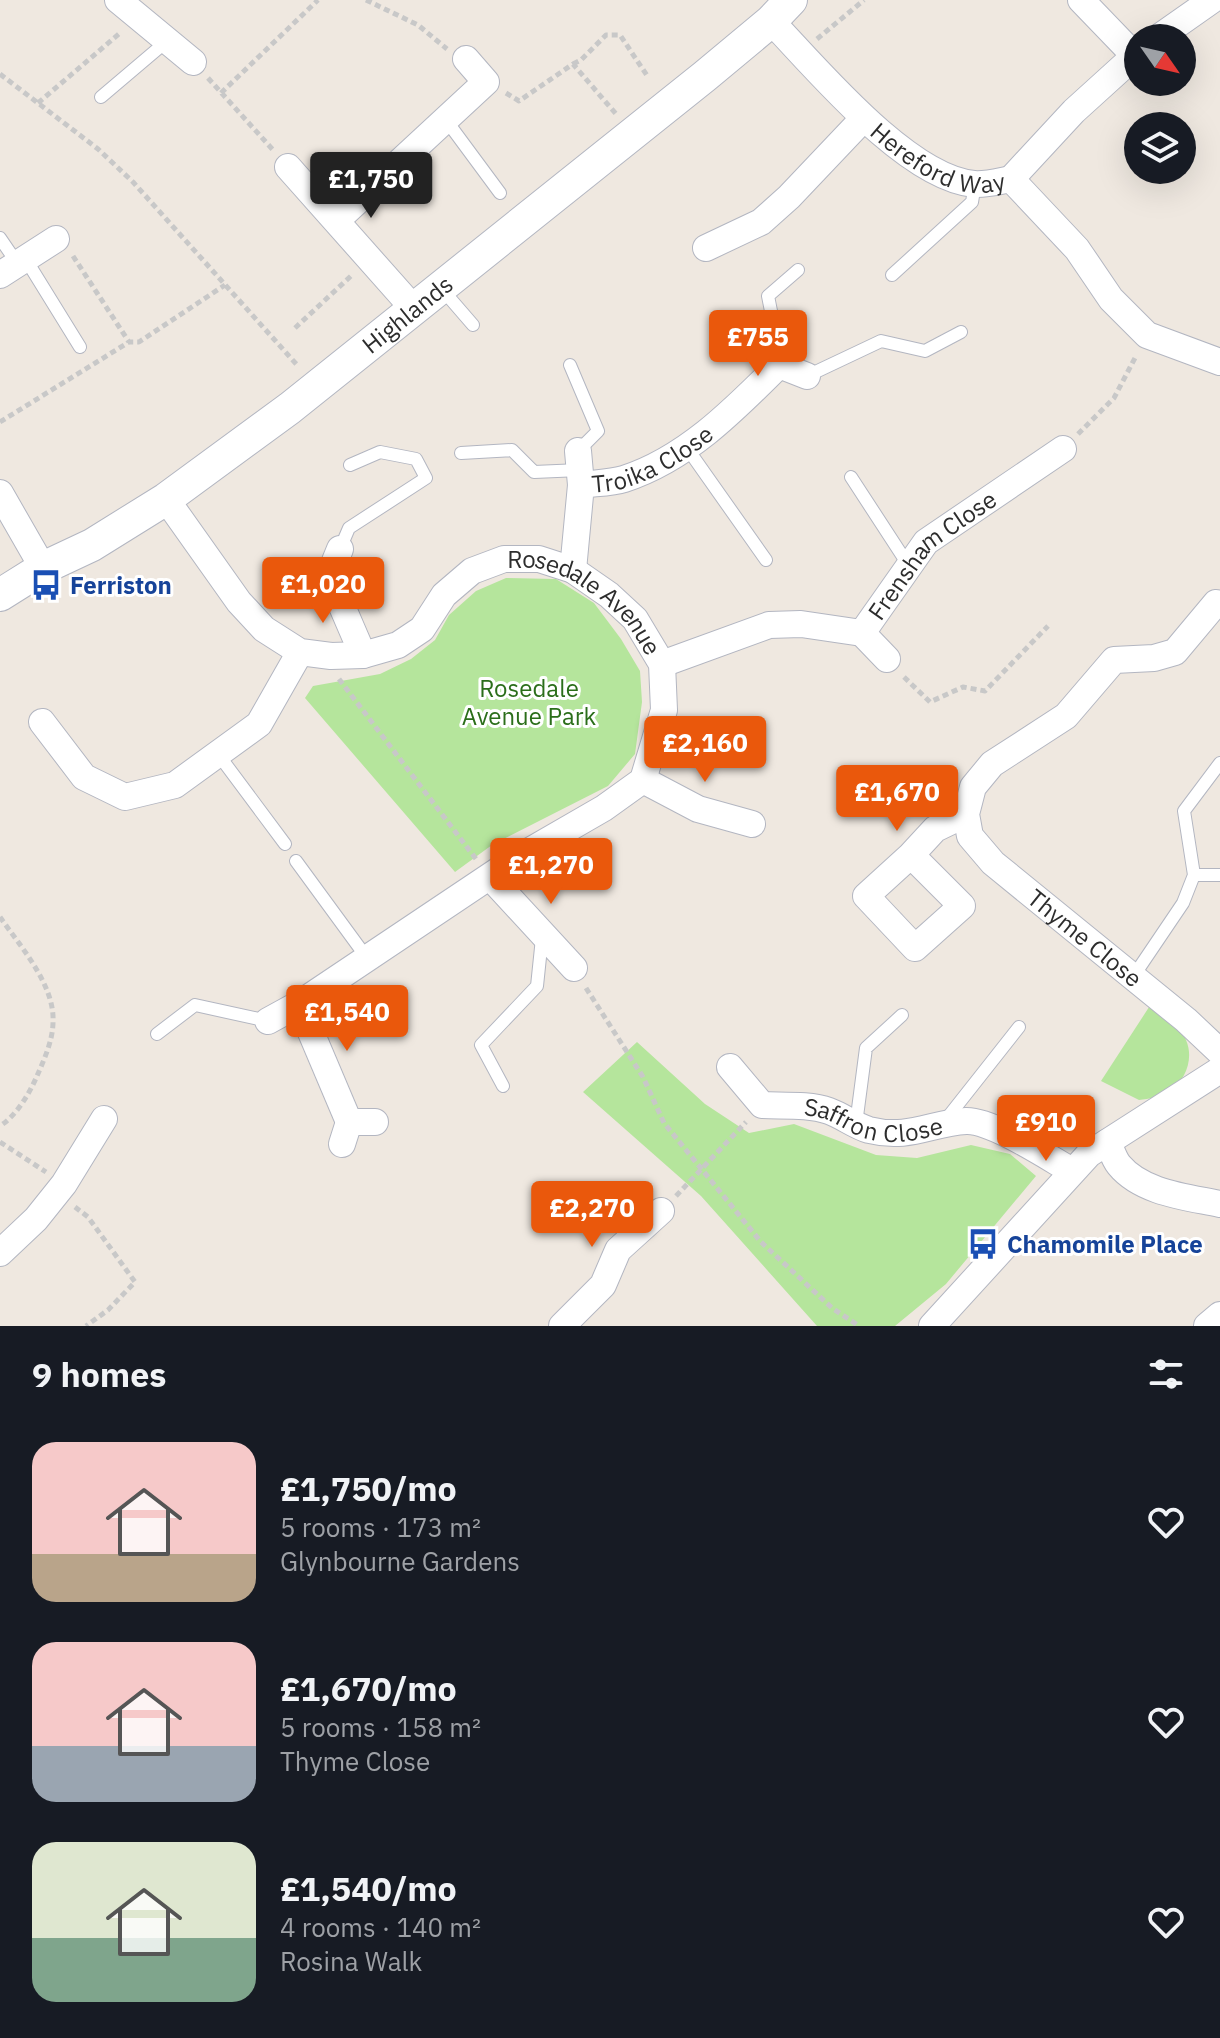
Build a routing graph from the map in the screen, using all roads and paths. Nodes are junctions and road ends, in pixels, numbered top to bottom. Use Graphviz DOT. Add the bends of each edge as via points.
graph roads {
  1 [pos="118,0"];
  2 [pos="318,0"];
  3 [pos="366,0"];
  4 [pos="864,0"];
  5 [pos="1081,0"];
  6 [pos="1212,0"];
  7 [pos="781,11"];
  8 [pos="139,17"];
  9 [pos="1178,24"];
  10 [pos="167,41"];
  11 [pos="1124,42"];
  12 [pos="801,53"];
  13 [pos="459,56"];
  14 [pos="193,62"];
  15 [pos="573,64"];
  16 [pos="1124,65"];
  17 [pos="0,74"];
  18 [pos="648,77"];
  19 [pos="486,82"];
  20 [pos="221,93"];
  21 [pos="101,97"];
  22 [pos="38,103"];
  23 [pos="863,119"];
  24 [pos="446,120"];
  25 [pos="633,134"];
  26 [pos="288,167"];
  27 [pos="1011,179"];
  28 [pos="975,184"];
  29 [pos="500,193"];
  30 [pos="337,220"];
  31 [pos="0,238"];
  32 [pos="56,239"];
  33 [pos="706,248"];
  34 [pos="370,258"];
  35 [pos="14,265"];
  36 [pos="798,270"];
  37 [pos="892,275"];
  38 [pos="225,285"];
  39 [pos="441,288"];
  40 [pos="414,309"];
  41 [pos="473,325"];
  42 [pos="295,328"];
  43 [pos="775,331"];
  44 [pos="961,332"];
  45 [pos="1147,335"];
  46 [pos="129,342"];
  47 [pos="80,347"];
  48 [pos="1220,362"];
  49 [pos="570,365"];
  50 [pos="779,365"];
  51 [pos="807,376"];
  52 [pos="316,387"];
  53 [pos="0,422"];
  54 [pos="687,448"];
  55 [pos="1063,449"];
  56 [pos="461,453"];
  57 [pos="350,465"];
  58 [pos="580,469"];
  59 [pos="851,477"];
  60 [pos="0,493"];
  61 [pos="166,499"];
  62 [pos="340,549"];
  63 [pos="766,560"];
  64 [pos="909,566"];
  65 [pos="43,568"];
  66 [pos="573,570"];
  67 [pos="329,576"];
  68 [pos="296,585"];
  69 [pos="0,595"];
  70 [pos="1216,603"];
  71 [pos="1048,626"];
  72 [pos="862,633"];
  73 [pos="300,652"];
  74 [pos="363,655"];
  75 [pos="331,656"];
  76 [pos="887,659"];
  77 [pos="662,664"];
  78 [pos="42,722"];
  79 [pos="218,754"];
  80 [pos="1220,763"];
  81 [pos="643,780"];
  82 [pos="966,814"];
  83 [pos="752,824"];
  84 [pos="285,844"];
  85 [pos="911,855"];
  86 [pos="296,861"];
  87 [pos="1194,875"];
  88 [pos="1220,875"];
  89 [pos="491,878"];
  90 [pos="0,917"];
  91 [pos="543,935"];
  92 [pos="368,959"];
  93 [pos="574,968"];
  94 [pos="1133,977"];
  95 [pos="299,1004"];
  96 [pos="902,1015"];
  97 [pos="268,1021"];
  98 [pos="1019,1027"];
  99 [pos="157,1034"];
  100 [pos="1220,1052"];
  101 [pos="730,1067"];
  102 [pos="1220,1070"];
  103 [pos="503,1086"];
  104 [pos="762,1105"];
  105 [pos="104,1119"];
  106 [pos="375,1122"];
  107 [pos="856,1124"];
  108 [pos="0,1126"];
  109 [pos="941,1127"];
  110 [pos="0,1142"];
  111 [pos="1108,1142"];
  112 [pos="702,1170"];
  113 [pos="1072,1171"];
  114 [pos="60,1189"];
  115 [pos="1220,1204"];
  116 [pos="661,1211"];
  117 [pos="0,1253"];
  118 [pos="1220,1315"];
  119 [pos="86,1326"];
  120 [pos="562,1326"];
  121 [pos="859,1326"];
  122 [pos="932,1326"];
  123 [pos="1207,1326"];
  1 -- 8 [label="street"];
  2 -- 20 [label="path"];
  3 -- 13 [label="path" via="418,25"];
  4 -- 12 [label="path"];
  5 -- 11 [label="street"];
  6 -- 9 [label="street"];
  7 -- 12 [label="street, Hereford Way"];
  7 -- 25 [label="street, Highlands"];
  8 -- 10 [label="street"];
  8 -- 22 [label="path"];
  10 -- 14 [label="street"];
  10 -- 21 [label="lane"];
  12 -- 23 [label="street, Hereford Way"];
  13 -- 19 [label="street"];
  14 -- 20 [label="path"];
  15 -- 18 [label="path" via="606,35 620,35"];
  15 -- 19 [label="path" via="519,101"];
  15 -- 25 [label="path"];
  16 -- 27 [label="street"];
  17 -- 22 [label="path"];
  19 -- 24 [label="street"];
  20 -- 26 [label="path"];
  22 -- 38 [label="path" via="133,182"];
  23 -- 28 [label="street, Hereford Way" via="916,158 949,177"];
  23 -- 33 [label="street" via="761,222"];
  24 -- 29 [label="lane"];
  24 -- 30 [label="street"];
  25 -- 39 [label="street, Highlands"];
  26 -- 30 [label="street"];
  27 -- 28 [label="street, Hereford Way"];
  27 -- 45 [label="street, Hereford Way"];
  28 -- 37 [label="lane" via="972,202"];
  30 -- 34 [label="street"];
  31 -- 35 [label="lane"];
  32 -- 35 [label="street"];
  32 -- 46 [label="path" via="60,237"];
  34 -- 40 [label="street"];
  34 -- 42 [label="path"];
  35 -- 47 [label="lane"];
  36 -- 43 [label="lane" via="768,296"];
  38 -- 46 [label="path" via="139,342"];
  38 -- 52 [label="path"];
  39 -- 40 [label="street, Highlands"];
  39 -- 41 [label="lane"];
  40 -- 52 [label="street, Highlands"];
  43 -- 50 [label="street"];
  44 -- 51 [label="lane" via="925,351 881,341"];
  45 -- 48 [label="street, Hereford Way"];
  45 -- 55 [label="path" via="1114,398"];
  46 -- 53 [label="path"];
  49 -- 58 [label="lane" via="598,431"];
  50 -- 51 [label="street"];
  50 -- 54 [label="street, Troika Close"];
  52 -- 61 [label="street, Highlands"];
  54 -- 58 [label="street, Troika Close" via="622,479"];
  54 -- 63 [label="lane"];
  55 -- 64 [label="street, Frensham Close" via="926,542"];
  56 -- 58 [label="lane" via="512,450 534,472"];
  57 -- 62 [label="lane" via="380,452 416,459 426,478 349,528"];
  58 -- 66 [label="street, Troika Close"];
  59 -- 64 [label="lane"];
  60 -- 65 [label="street"];
  61 -- 65 [label="street, Highlands"];
  61 -- 73 [label="street, Rosedale Avenue" via="239,602 264,629"];
  62 -- 67 [label="street"];
  64 -- 72 [label="street, Frensham Close"];
  65 -- 69 [label="street, Highlands"];
  66 -- 74 [label="street, Rosedale Avenue" via="539,559 504,559 472,571 444,595 422,629 398,645"];
  66 -- 77 [label="street, Rosedale Avenue" via="635,619"];
  67 -- 68 [label="street"];
  67 -- 74 [label="street"];
  70 -- 82 [label="street" via="1175,652 1114,660 1066,716 992,764 973,787"];
  71 -- 76 [label="path" via="985,691 963,687 930,702"];
  72 -- 76 [label="street"];
  72 -- 77 [label="street, Frensham Close" via="769,625"];
  73 -- 75 [label="street, Rosedale Avenue"];
  73 -- 79 [label="street" via="259,724"];
  74 -- 75 [label="street, Rosedale Avenue"];
  75 -- 89 [label="path" via="336,675"];
  77 -- 81 [label="street, Rosedale Avenue" via="664,710"];
  78 -- 79 [label="street" via="84,777 125,797 175,785"];
  79 -- 84 [label="lane"];
  80 -- 87 [label="lane" via="1184,811"];
  81 -- 83 [label="street" via="698,809"];
  81 -- 89 [label="street"];
  82 -- 85 [label="street" via="935,829"];
  82 -- 94 [label="street, Thyme Close" via="970,836 993,863"];
  86 -- 92 [label="lane"];
  87 -- 88 [label="lane"];
  87 -- 94 [label="lane" via="1183,903"];
  89 -- 91 [label="street"];
  89 -- 92 [label="street"];
  90 -- 108 [label="path" via="45,983 54,1021 32,1089"];
  91 -- 93 [label="street"];
  91 -- 103 [label="lane" via="537,986 481,1045"];
  92 -- 95 [label="street"];
  93 -- 112 [label="path" via="643,1077 664,1123"];
  94 -- 100 [label="street, Thyme Close"];
  95 -- 97 [label="street"];
  95 -- 106 [label="street" via="345,1133"];
  96 -- 107 [label="lane" via="866,1048"];
  97 -- 99 [label="lane" via="195,1005"];
  98 -- 109 [label="lane"];
  101 -- 104 [label="street"];
  102 -- 111 [label="street"];
  104 -- 107 [label="street, Saffron Close" via="828,1110"];
  104 -- 112 [label="path"];
  105 -- 114 [label="street"];
  107 -- 109 [label="street, Saffron Close" via="901,1134"];
  109 -- 113 [label="street, Saffron Close" via="969,1120 991,1127"];
  110 -- 114 [label="path"];
  111 -- 113 [label="street"];
  111 -- 115 [label="street" via="1119,1165 1145,1185"];
  112 -- 116 [label="path"];
  112 -- 121 [label="path" via="761,1242"];
  113 -- 122 [label="street"];
  114 -- 117 [label="street"];
  114 -- 119 [label="path" via="88,1217 135,1282"];
  116 -- 120 [label="street" via="618,1250 603,1285"];
  118 -- 123 [label="street"];
}
